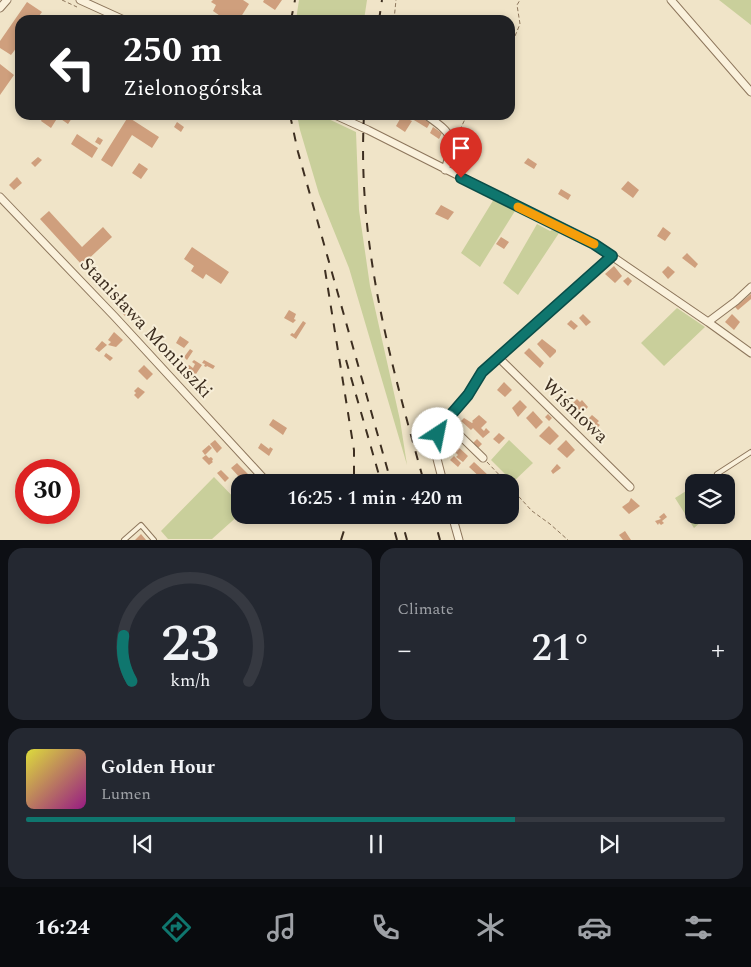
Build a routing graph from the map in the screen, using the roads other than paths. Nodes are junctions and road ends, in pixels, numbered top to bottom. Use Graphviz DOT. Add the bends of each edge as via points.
graph roads {
  1 [pos="7,0"];
  2 [pos="80,0"];
  3 [pos="671,0"];
  4 [pos="0,8"];
  5 [pos="113,15"];
  6 [pos="751,92"];
  7 [pos="346,120"];
  8 [pos="432,120"];
  9 [pos="445,170"];
  10 [pos="0,197"];
  11 [pos="612,256"];
  12 [pos="751,287"];
  13 [pos="708,322"];
  14 [pos="751,353"];
  15 [pos="498,358"];
  16 [pos="446,421"];
  17 [pos="751,452"];
  18 [pos="483,458"];
  19 [pos="260,474"];
  20 [pos="441,474"];
  21 [pos="717,474"];
  22 [pos="630,487"];
  23 [pos="455,524"];
  24 [pos="124,540"];
  25 [pos="154,540"];
  26 [pos="459,540"];
  1 -- 4 [label="street"];
  2 -- 5 [label="street"];
  3 -- 6 [label="street"];
  7 -- 9 [label="street"];
  8 -- 9 [label="street" via="451,138"];
  9 -- 11 [label="street"];
  10 -- 19 [label="street, Stanisława Moniuszki"];
  11 -- 13 [label="street"];
  11 -- 15 [label="street"];
  12 -- 13 [label="street"];
  13 -- 14 [label="street"];
  15 -- 16 [label="street" via="482,372"];
  15 -- 22 [label="street, Wiśniowa"];
  16 -- 18 [label="street"];
  16 -- 20 [label="street" via="435,443"];
  17 -- 21 [label="lane"];
  23 -- 26 [label="street"];
  24 -- 25 [label="lane" via="141,525"];
}
